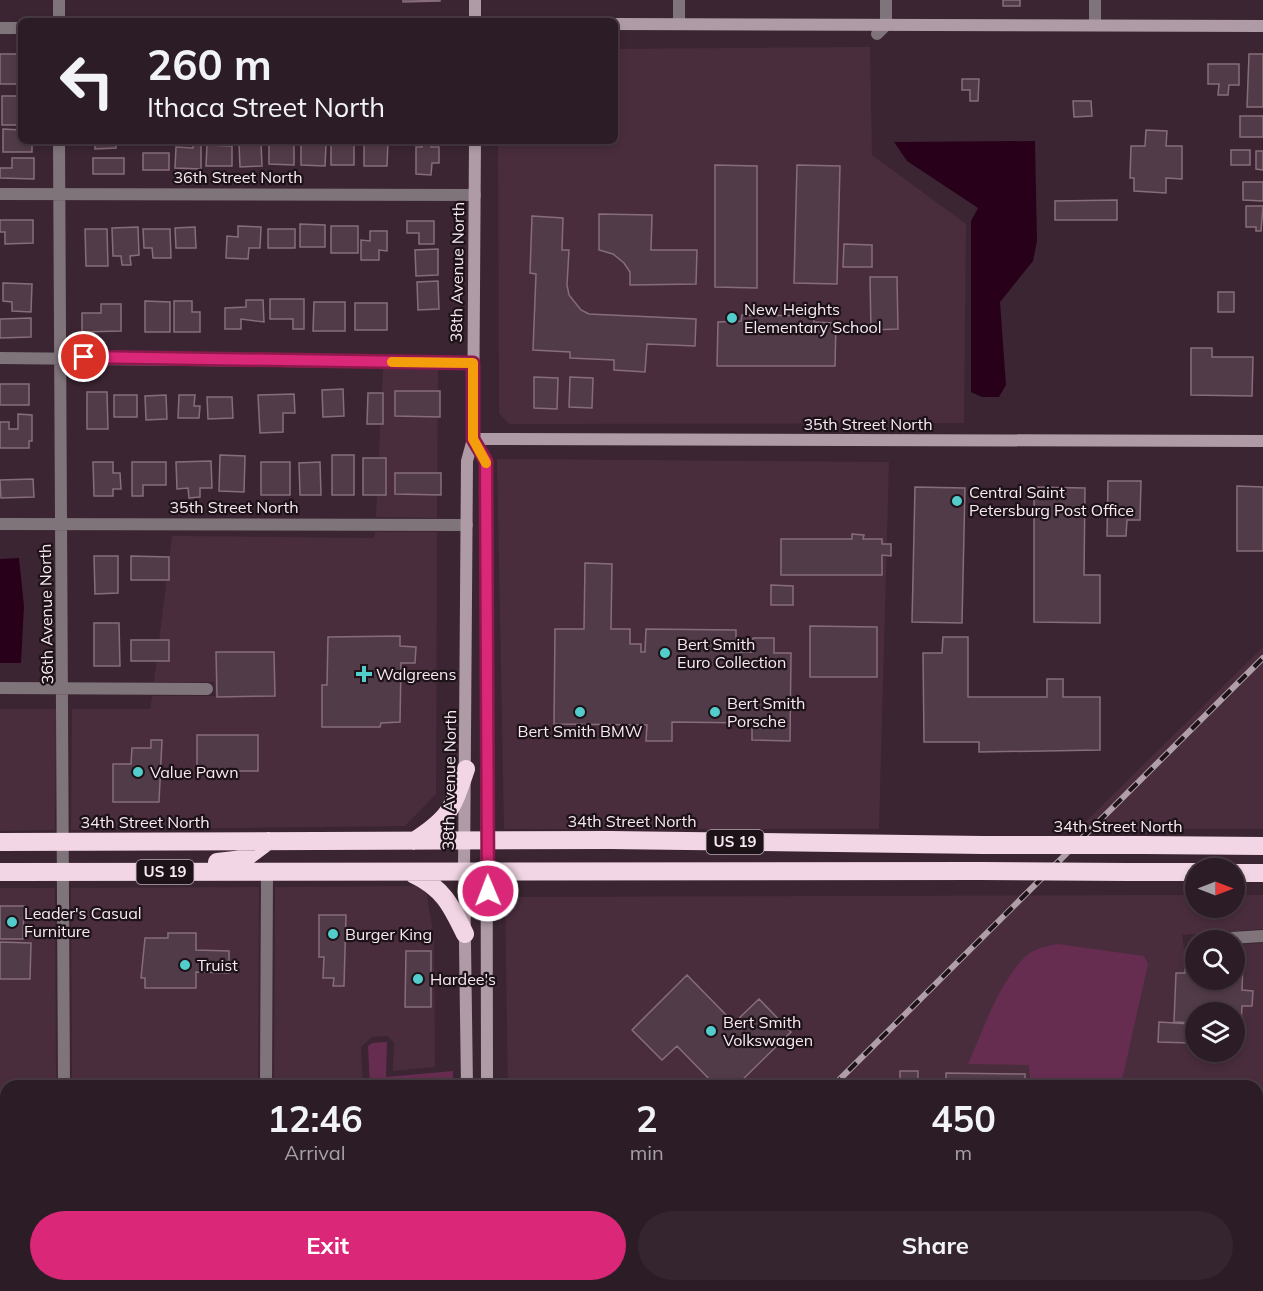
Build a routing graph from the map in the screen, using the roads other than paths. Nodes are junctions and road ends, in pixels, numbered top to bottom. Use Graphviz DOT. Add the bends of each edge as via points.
graph roads {
  1 [pos="59,0"];
  2 [pos="474,0"];
  3 [pos="679,0"];
  4 [pos="886,0"];
  5 [pos="1095,0"];
  6 [pos="59,18"];
  7 [pos="475,18"];
  8 [pos="679,23"];
  9 [pos="618,24"];
  10 [pos="1095,24"];
  11 [pos="886,25"];
  12 [pos="1263,26"];
  13 [pos="0,28"];
  14 [pos="18,28"];
  15 [pos="877,34"];
  16 [pos="59,144"];
  17 [pos="475,144"];
  18 [pos="60,193"];
  19 [pos="0,194"];
  20 [pos="475,195"];
  21 [pos="60,357"];
  22 [pos="0,358"];
  23 [pos="473,363"];
  24 [pos="473,439"];
  25 [pos="1263,441"];
  26 [pos="61,523"];
  27 [pos="0,524"];
  28 [pos="467,525"];
  29 [pos="0,688"];
  30 [pos="64,688"];
  31 [pos="207,689"];
  32 [pos="466,768"];
  33 [pos="487,840"];
  34 [pos="268,841"];
  35 [pos="414,841"];
  36 [pos="464,841"];
  37 [pos="0,842"];
  38 [pos="63,842"];
  39 [pos="1263,846"];
  40 [pos="0,872"];
  41 [pos="63,872"];
  42 [pos="186,872"];
  43 [pos="267,872"];
  44 [pos="409,872"];
  45 [pos="464,872"];
  46 [pos="488,872"];
  47 [pos="1185,872"];
  48 [pos="1245,873"];
  49 [pos="1263,873"];
  50 [pos="465,934"];
  51 [pos="1263,936"];
  52 [pos="1245,937"];
  53 [pos="64,1080"];
  54 [pos="266,1080"];
  55 [pos="467,1080"];
  56 [pos="487,1080"];
  1 -- 6 [label="street"];
  2 -- 7 [label="main road"];
  3 -- 8 [label="street"];
  4 -- 11 [label="street"];
  5 -- 10 [label="street"];
  8 -- 9 [label="main road"];
  8 -- 11 [label="main road"];
  10 -- 11 [label="main road"];
  10 -- 12 [label="main road"];
  11 -- 15 [label="street"];
  13 -- 14 [label="street"];
  16 -- 18 [label="street, 36th Avenue North"];
  17 -- 20 [label="main road, 38th Avenue North"];
  18 -- 19 [label="street, 36th Street North"];
  18 -- 20 [label="street, 36th Street North"];
  18 -- 21 [label="street, 36th Avenue North"];
  20 -- 23 [label="main road, 38th Avenue North"];
  21 -- 22 [label="street"];
  21 -- 23 [label="street"];
  21 -- 26 [label="street, 36th Avenue North"];
  23 -- 24 [label="main road, 38th Avenue North"];
  24 -- 25 [label="main road, 35th Street North"];
  24 -- 28 [label="main road, 38th Avenue North" via="467,461"];
  24 -- 33 [label="main road, 38th Avenue North" via="486,461"];
  26 -- 27 [label="street, 35th Street North"];
  26 -- 28 [label="street, 35th Street North"];
  26 -- 30 [label="street, 36th Avenue North"];
  28 -- 32 [label="main road, 38th Avenue North"];
  29 -- 30 [label="street"];
  30 -- 31 [label="street"];
  30 -- 38 [label="street, 36th Avenue North"];
  32 -- 35 [label="highway" via="445,819"];
  32 -- 36 [label="main road, 38th Avenue North"];
  33 -- 36 [label="highway, 34th Street North / US 19"];
  33 -- 39 [label="highway, 34th Street North / US 19, bridge"];
  33 -- 46 [label="main road, 38th Avenue North"];
  34 -- 35 [label="highway, 34th Street North / US 19"];
  34 -- 38 [label="highway, 34th Street North / US 19"];
  34 -- 42 [label="highway" via="244,859 196,864"];
  35 -- 36 [label="highway, 34th Street North / US 19"];
  36 -- 45 [label="main road, 38th Avenue North"];
  37 -- 38 [label="highway, 34th Street North / US 19"];
  38 -- 41 [label="street, 36th Avenue North"];
  40 -- 41 [label="highway, US 19"];
  41 -- 42 [label="highway, US 19"];
  41 -- 53 [label="street, 36th Avenue North"];
  42 -- 43 [label="highway, US 19"];
  43 -- 44 [label="highway, US 19"];
  43 -- 54 [label="street"];
  44 -- 45 [label="highway, US 19"];
  44 -- 50 [label="highway" via="431,883 444,896"];
  45 -- 46 [label="highway, US 19"];
  45 -- 50 [label="main road, 38th Avenue North"];
  46 -- 47 [label="highway, US 19, bridge"];
  46 -- 56 [label="main road, 38th Avenue North"];
  48 -- 49 [label="highway"];
  50 -- 55 [label="main road, 38th Avenue North"];
  51 -- 52 [label="street"];
}
